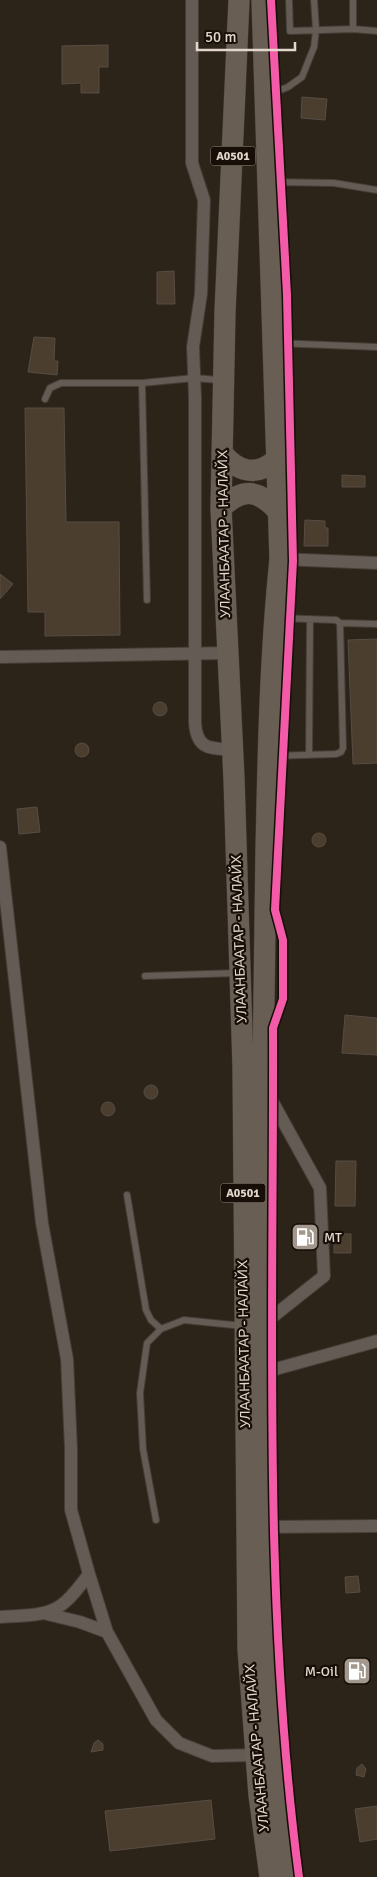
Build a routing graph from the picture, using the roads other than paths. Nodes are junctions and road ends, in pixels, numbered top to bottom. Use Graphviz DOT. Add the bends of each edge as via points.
graph roads {
  1 [pos="192,0"];
  2 [pos="239,0"];
  3 [pos="262,0"];
  4 [pos="289,0"];
  5 [pos="314,0"];
  6 [pos="354,0"];
  7 [pos="352,29"];
  8 [pos="316,30"];
  9 [pos="377,31"];
  10 [pos="264,96"];
  11 [pos="267,182"];
  12 [pos="377,190"];
  13 [pos="272,343"];
  14 [pos="377,348"];
  15 [pos="194,378"];
  16 [pos="223,380"];
  17 [pos="142,383"];
  18 [pos="46,399"];
  19 [pos="222,453"];
  20 [pos="276,460"];
  21 [pos="221,508"];
  22 [pos="276,509"];
  23 [pos="280,560"];
  24 [pos="377,563"];
  25 [pos="148,600"];
  26 [pos="274,618"];
  27 [pos="310,619"];
  28 [pos="340,623"];
  29 [pos="377,624"];
  30 [pos="193,652"];
  31 [pos="227,653"];
  32 [pos="0,657"];
  33 [pos="233,750"];
  34 [pos="309,755"];
  35 [pos="268,756"];
  36 [pos="0,847"];
  37 [pos="5,921"];
  38 [pos="240,973"];
  39 [pos="145,976"];
  40 [pos="263,1091"];
  41 [pos="127,1195"];
  42 [pos="253,1326"];
  43 [pos="161,1329"];
  44 [pos="377,1341"];
  45 [pos="261,1370"];
  46 [pos="156,1520"];
  47 [pos="262,1526"];
  48 [pos="377,1526"];
  49 [pos="89,1574"];
  50 [pos="47,1614"];
  51 [pos="0,1618"];
  52 [pos="107,1632"];
  53 [pos="256,1756"];
  54 [pos="270,1877"];
  55 [pos="286,1877"];
  1 -- 15 [label="street" via="192,163 204,200 202,282 193,347"];
  2 -- 16 [label="highway, УЛААНБААТАР - НАЛАЙХ / A0501"];
  3 -- 10 [label="highway, УЛААНБААТАР - НАЛАЙХ / A0501"];
  4 -- 8 [label="lane" via="290,30"];
  5 -- 8 [label="lane"];
  6 -- 7 [label="lane"];
  7 -- 8 [label="lane"];
  7 -- 9 [label="lane"];
  8 -- 10 [label="lane" via="314,47 302,77"];
  10 -- 11 [label="highway, УЛААНБААТАР - НАЛАЙХ / A0501"];
  11 -- 12 [label="lane" via="334,183"];
  11 -- 13 [label="highway, УЛААНБААТАР - НАЛАЙХ / A0501"];
  13 -- 14 [label="lane"];
  13 -- 20 [label="highway, УЛААНБААТАР - НАЛАЙХ / A0501"];
  15 -- 16 [label="lane"];
  15 -- 17 [label="lane"];
  15 -- 30 [label="street"];
  16 -- 19 [label="highway, УЛААНБААТАР - НАЛАЙХ / A0501"];
  17 -- 18 [label="lane" via="61,383 50,388"];
  17 -- 25 [label="lane"];
  19 -- 20 [label="highway" via="232,465 241,469 268,467"];
  19 -- 21 [label="highway, УЛААНБААТАР - НАЛАЙХ / A0501"];
  20 -- 22 [label="highway, УЛААНБААТАР - НАЛАЙХ / A0501"];
  21 -- 22 [label="highway" via="230,499 249,493 268,501"];
  21 -- 31 [label="highway, УЛААНБААТАР - НАЛАЙХ / A0501"];
  22 -- 23 [label="highway, УЛААНБААТАР - НАЛАЙХ / A0501"];
  23 -- 24 [label="street"];
  23 -- 26 [label="highway, УЛААНБААТАР - НАЛАЙХ / A0501"];
  26 -- 27 [label="lane"];
  26 -- 35 [label="highway, УЛААНБААТАР - НАЛАЙХ / A0501"];
  27 -- 28 [label="lane"];
  27 -- 34 [label="lane"];
  28 -- 29 [label="lane"];
  28 -- 34 [label="lane" via="343,748 336,754"];
  30 -- 31 [label="street"];
  30 -- 32 [label="street"];
  30 -- 33 [label="street" via="196,733 208,748"];
  31 -- 33 [label="highway, УЛААНБААТАР - НАЛАЙХ / A0501"];
  33 -- 38 [label="highway, УЛААНБААТАР - НАЛАЙХ / A0501"];
  34 -- 35 [label="lane"];
  35 -- 40 [label="highway, УЛААНБААТАР - НАЛАЙХ / A0501"];
  36 -- 37 [label="street"];
  37 -- 49 [label="street" via="20,1016 42,1222 67,1359 71,1510"];
  38 -- 39 [label="lane"];
  38 -- 42 [label="highway, УЛААНБААТАР - НАЛАЙХ / A0501"];
  40 -- 42 [label="highway, УЛААНБААТАР - НАЛАЙХ / A0501"];
  40 -- 42 [label="street" via="272,1101 320,1188 324,1276"];
  41 -- 43 [label="lane" via="146,1310"];
  42 -- 43 [label="lane" via="184,1320"];
  42 -- 45 [label="highway, УЛААНБААТАР - НАЛАЙХ / A0501"];
  42 -- 53 [label="highway, УЛААНБААТАР - НАЛАЙХ / A0501" via="248,1649"];
  43 -- 46 [label="lane" via="147,1343 140,1393 143,1449"];
  44 -- 45 [label="street" via="272,1370"];
  45 -- 47 [label="highway, УЛААНБААТАР - НАЛАЙХ / A0501"];
  47 -- 48 [label="street"];
  47 -- 55 [label="highway, УЛААНБААТАР - НАЛАЙХ / A0501" via="265,1653 276,1799"];
  49 -- 50 [label="street" via="69,1601"];
  49 -- 52 [label="street"];
  50 -- 51 [label="street"];
  50 -- 52 [label="street"];
  52 -- 53 [label="street" via="156,1720 179,1743 212,1756"];
  53 -- 54 [label="highway, УЛААНБААТАР - НАЛАЙХ / A0501"];
}
